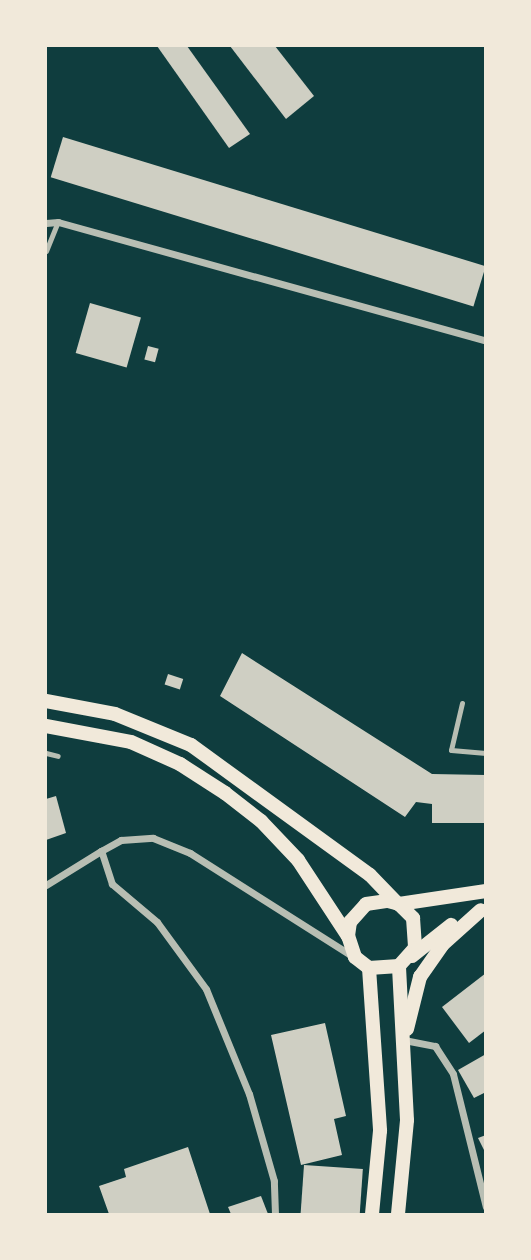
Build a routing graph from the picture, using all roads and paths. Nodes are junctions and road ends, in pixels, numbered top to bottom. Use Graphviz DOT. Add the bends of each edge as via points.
graph roads {
  1 [pos="58,222"];
  2 [pos="46,223"];
  3 [pos="46,251"];
  4 [pos="485,341"];
  5 [pos="46,701"];
  6 [pos="462,703"];
  7 [pos="46,726"];
  8 [pos="46,753"];
  9 [pos="485,753"];
  10 [pos="58,756"];
  11 [pos="101,851"];
  12 [pos="46,886"];
  13 [pos="485,891"];
  14 [pos="399,904"];
  15 [pos="483,909"];
  16 [pos="348,936"];
  17 [pos="355,957"];
  18 [pos="404,962"];
  19 [pos="369,968"];
  20 [pos="404,1040"];
  21 [pos="485,1208"];
  22 [pos="275,1214"];
  23 [pos="372,1214"];
  24 [pos="398,1214"];
  1 -- 2 [label="street"];
  1 -- 3 [label="lane"];
  1 -- 4 [label="street"];
  5 -- 14 [label="main road" via="116,713 191,745 370,875"];
  6 -- 9 [label="lane" via="451,750"];
  7 -- 16 [label="main road" via="131,742 180,764 225,793 261,821 298,860"];
  8 -- 10 [label="lane"];
  11 -- 12 [label="street"];
  11 -- 17 [label="street" via="121,840 153,838 190,853"];
  11 -- 22 [label="street" via="112,884 157,922 206,989 249,1094 274,1181"];
  13 -- 14 [label="main road"];
  14 -- 16 [label="main road" via="366,904 350,922"];
  14 -- 18 [label="main road" via="417,929"];
  15 -- 18 [label="main road" via="453,924"];
  15 -- 20 [label="main road" via="442,945 420,977"];
  16 -- 17 [label="main road"];
  17 -- 19 [label="main road"];
  18 -- 19 [label="main road"];
  18 -- 20 [label="main road"];
  19 -- 23 [label="main road" via="380,1131"];
  20 -- 21 [label="street" via="436,1046 453,1074"];
  20 -- 24 [label="main road" via="407,1120"];
}
